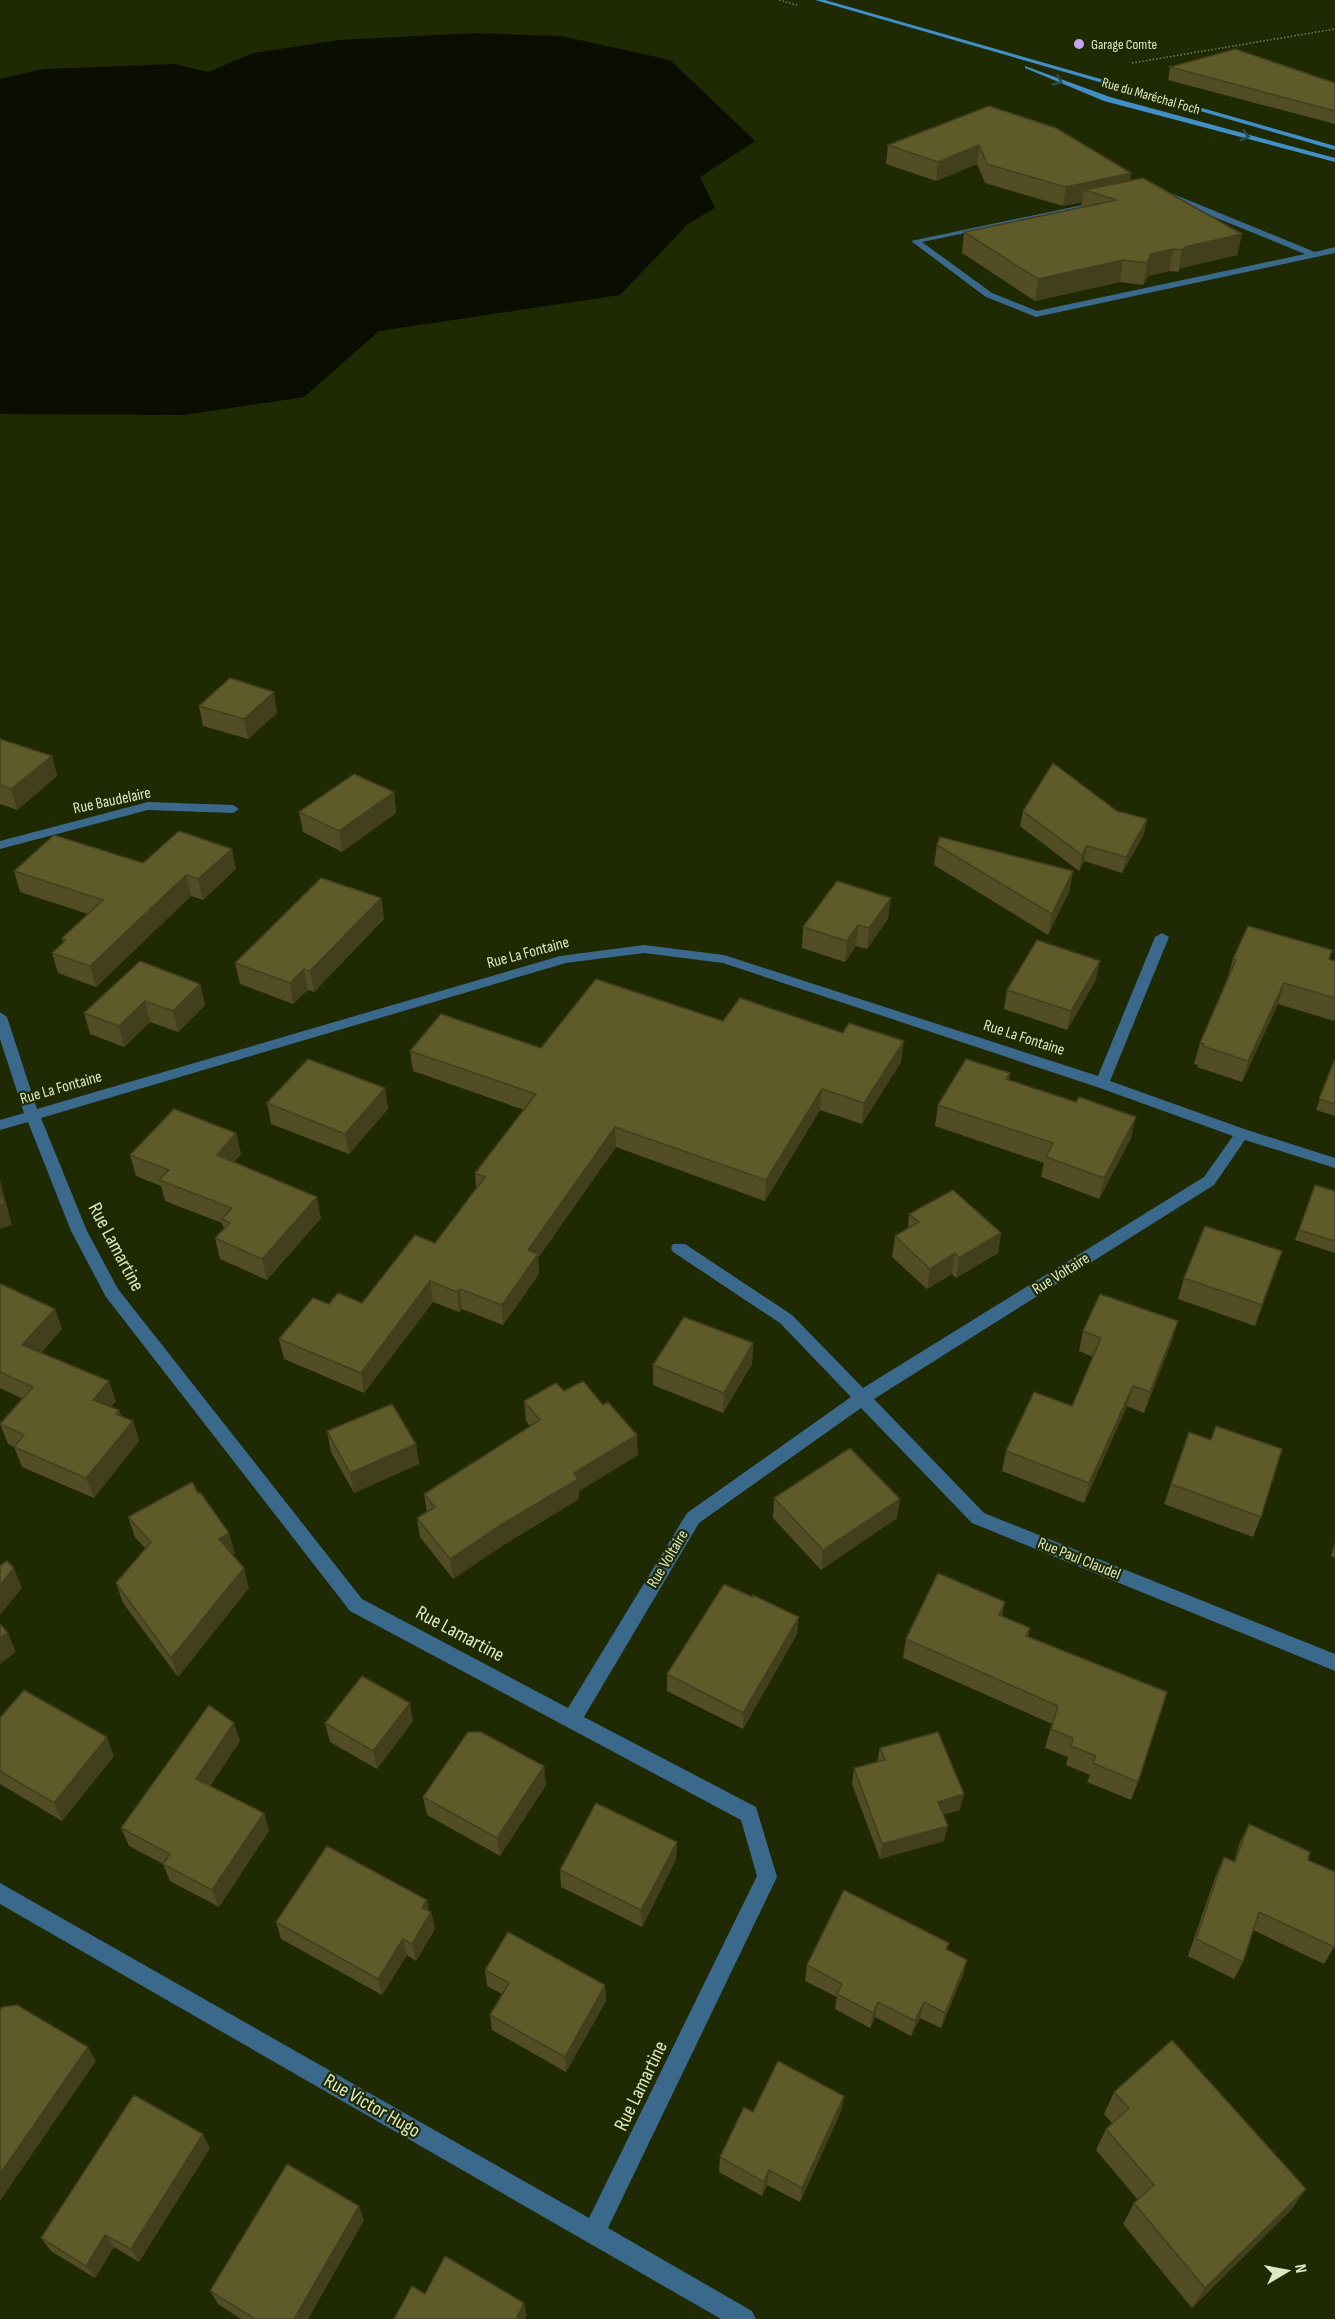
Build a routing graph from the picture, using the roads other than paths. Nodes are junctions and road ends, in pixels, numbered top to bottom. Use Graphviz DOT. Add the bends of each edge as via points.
graph roads {
  1 [pos="818,0"];
  2 [pos="966,42"];
  3 [pos="1180,105"];
  4 [pos="1162,114"];
  5 [pos="1231,119"];
  6 [pos="1215,128"];
  7 [pos="1335,148"];
  8 [pos="1335,160"];
  9 [pos="1158,190"];
  10 [pos="1112,200"];
  11 [pos="1335,250"];
  12 [pos="1315,255"];
  13 [pos="233,809"];
  14 [pos="0,845"];
  15 [pos="1162,937"];
  16 [pos="0,1017"];
  17 [pos="1101,1083"];
  18 [pos="32,1115"];
  19 [pos="0,1125"];
  20 [pos="1242,1134"];
  21 [pos="1335,1162"];
  22 [pos="679,1248"];
  23 [pos="863,1397"];
  24 [pos="1335,1663"];
  25 [pos="573,1718"];
  26 [pos="0,1893"];
  27 [pos="594,2232"];
  28 [pos="744,2319"];
  1 -- 2 [label="main road"];
  2 -- 3 [label="main road"];
  2 -- 4 [label="main road, Rue du Maréchal Foch, one-way" via="1070,86"];
  3 -- 4 [label="main road"];
  3 -- 5 [label="main road"];
  4 -- 6 [label="main road, Rue du Maréchal Foch"];
  5 -- 6 [label="main road"];
  5 -- 7 [label="main road"];
  6 -- 8 [label="main road, Rue du Maréchal Foch, one-way"];
  9 -- 12 [label="street"];
  10 -- 12 [label="street" via="915,241 989,295 1036,314"];
  11 -- 12 [label="street"];
  13 -- 14 [label="street, Rue Baudelaire" via="148,806"];
  15 -- 17 [label="street"];
  16 -- 18 [label="street, Rue Lamartine"];
  17 -- 18 [label="street, Rue La Fontaine" via="724,959 644,949 565,959"];
  17 -- 20 [label="street, Rue La Fontaine"];
  18 -- 19 [label="street, Rue La Fontaine"];
  18 -- 25 [label="street, Rue Lamartine" via="79,1231 112,1293 356,1605"];
  20 -- 21 [label="street, Rue La Fontaine"];
  20 -- 23 [label="street, Rue Voltaire" via="1209,1181"];
  22 -- 23 [label="street" via="786,1318"];
  23 -- 24 [label="street, Rue Paul Claudel" via="978,1518"];
  23 -- 25 [label="street, Rue Voltaire" via="693,1518"];
  25 -- 27 [label="street, Rue Lamartine" via="749,1814 767,1877"];
  26 -- 27 [label="street, Rue Victor Hugo"];
  27 -- 28 [label="street, Rue Victor Hugo"];
}
